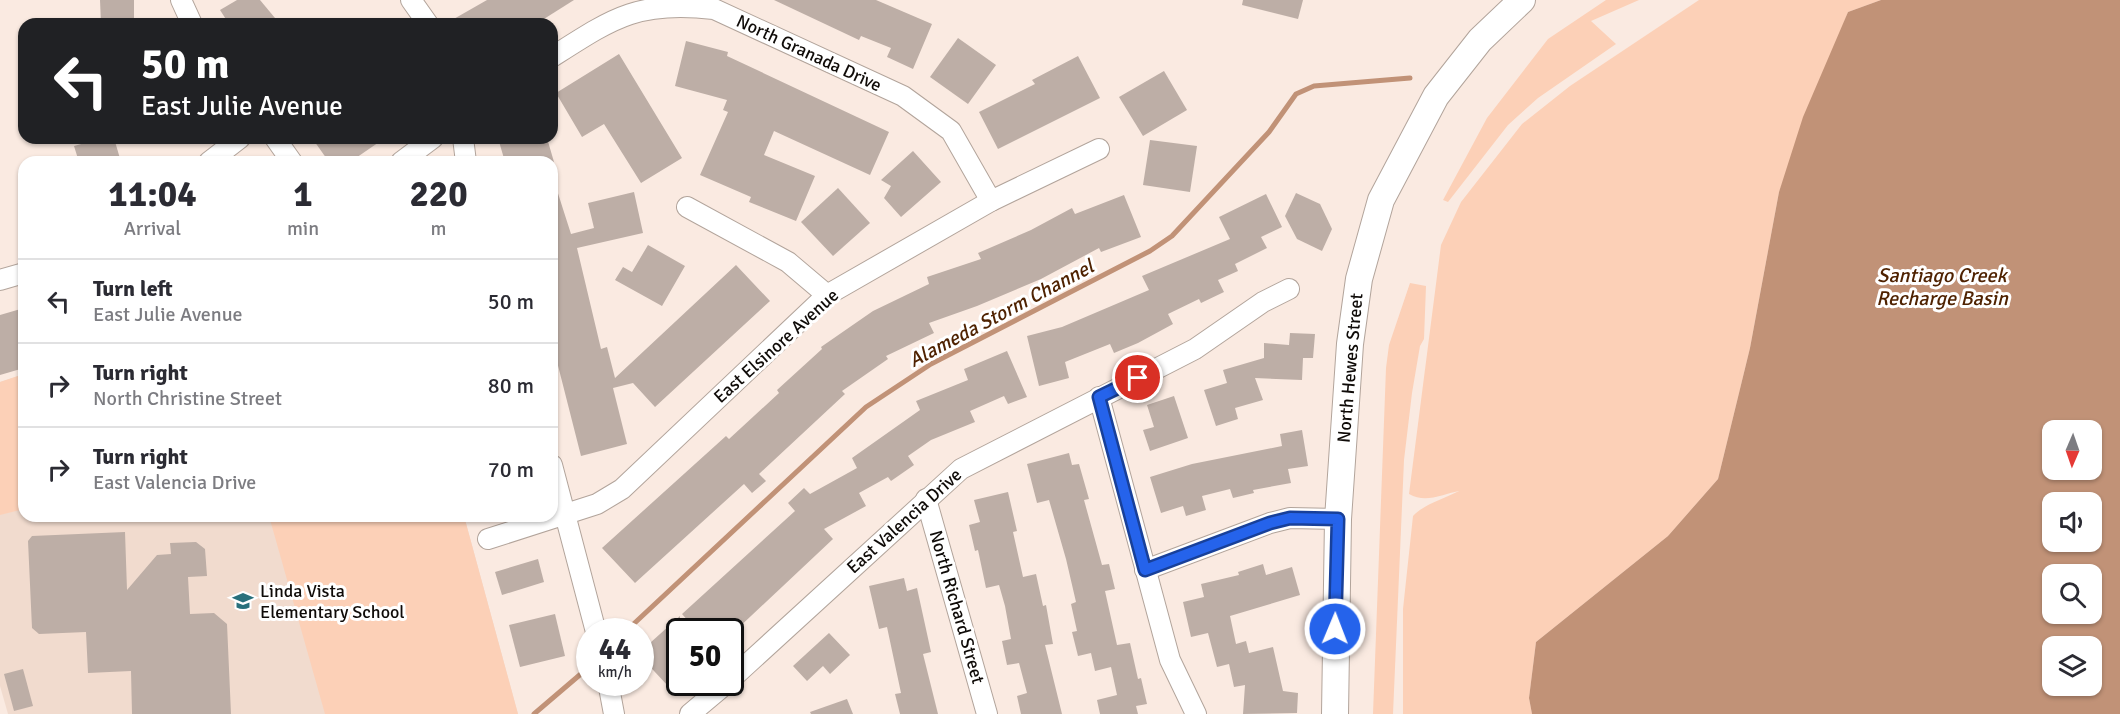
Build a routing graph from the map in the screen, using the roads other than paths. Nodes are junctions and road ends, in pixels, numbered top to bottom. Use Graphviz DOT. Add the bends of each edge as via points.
graph roads {
  1 [pos="181,0"];
  2 [pos="411,0"];
  3 [pos="1508,5"];
  4 [pos="189,18"];
  5 [pos="424,18"];
  6 [pos="558,53"];
  7 [pos="232,144"];
  8 [pos="425,144"];
  9 [pos="1099,149"];
  10 [pos="216,156"];
  11 [pos="409,156"];
  12 [pos="991,201"];
  13 [pos="687,207"];
  14 [pos="18,275"];
  15 [pos="0,280"];
  16 [pos="1289,289"];
  17 [pos="826,295"];
  18 [pos="1099,397"];
  19 [pos="558,485"];
  20 [pos="926,499"];
  21 [pos="567,516"];
  22 [pos="558,519"];
  23 [pos="1338,519"];
  24 [pos="546,522"];
  25 [pos="488,539"];
  26 [pos="1145,570"];
  27 [pos="593,618"];
  28 [pos="744,667"];
  29 [pos="611,696"];
  30 [pos="711,696"];
  31 [pos="614,714"];
  32 [pos="690,714"];
  33 [pos="987,714"];
  34 [pos="1196,714"];
  35 [pos="1335,714"];
  1 -- 4 [label="street"];
  2 -- 5 [label="street"];
  3 -- 23 [label="main road, North Hewes Street" via="1436,96 1381,200 1352,316"];
  6 -- 12 [label="street, North Granada Drive" via="614,18 660,5 714,9 903,96 951,132"];
  7 -- 10 [label="street"];
  8 -- 11 [label="street"];
  9 -- 12 [label="street, East Elsinore Avenue"];
  12 -- 17 [label="street, East Elsinore Avenue"];
  13 -- 17 [label="street" via="788,262"];
  14 -- 15 [label="street"];
  16 -- 18 [label="street, East Valencia Drive" via="1263,302 1195,349"];
  17 -- 21 [label="street, East Elsinore Avenue" via="622,489"];
  18 -- 20 [label="street, East Valencia Drive" via="961,469"];
  18 -- 26 [label="street"];
  19 -- 21 [label="street"];
  20 -- 28 [label="street, East Valencia Drive"];
  20 -- 33 [label="street, North Richard Street"];
  21 -- 22 [label="street, East Elsinore Avenue"];
  21 -- 27 [label="street"];
  23 -- 26 [label="street" via="1290,518 1270,523"];
  23 -- 35 [label="main road, North Hewes Street"];
  24 -- 25 [label="street, East Elsinore Avenue"];
  26 -- 34 [label="street" via="1170,660"];
  29 -- 31 [label="street"];
  30 -- 32 [label="street, East Valencia Drive"];
}
